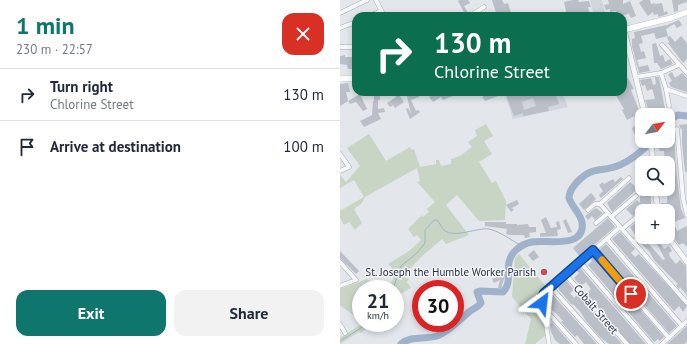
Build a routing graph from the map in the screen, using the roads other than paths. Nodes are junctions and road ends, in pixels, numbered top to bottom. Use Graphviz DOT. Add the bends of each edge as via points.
graph roads {
  1 [pos="367,0"];
  2 [pos="376,0"];
  3 [pos="484,8"];
  4 [pos="381,11"];
  5 [pos="477,12"];
  6 [pos="687,12"];
  7 [pos="340,13"];
  8 [pos="352,25"];
  9 [pos="340,28"];
  10 [pos="627,29"];
  11 [pos="627,42"];
  12 [pos="662,45"];
  13 [pos="340,47"];
  14 [pos="352,47"];
  15 [pos="678,65"];
  16 [pos="661,73"];
  17 [pos="687,73"];
  18 [pos="636,77"];
  19 [pos="352,78"];
  20 [pos="340,79"];
  21 [pos="666,89"];
  22 [pos="687,96"];
  23 [pos="670,106"];
  24 [pos="643,108"];
  25 [pos="677,129"];
  26 [pos="340,154"];
  27 [pos="340,171"];
  28 [pos="629,178"];
  29 [pos="636,196"];
  30 [pos="600,204"];
  31 [pos="588,210"];
  32 [pos="610,215"];
  33 [pos="687,216"];
  34 [pos="635,218"];
  35 [pos="596,223"];
  36 [pos="621,228"];
  37 [pos="607,238"];
  38 [pos="634,242"];
  39 [pos="673,244"];
  40 [pos="593,250"];
  41 [pos="340,262"];
  42 [pos="580,262"];
  43 [pos="687,262"];
  44 [pos="566,274"];
  45 [pos="340,286"];
  46 [pos="551,287"];
  47 [pos="687,303"];
  48 [pos="542,306"];
  49 [pos="687,321"];
  50 [pos="340,324"];
  51 [pos="682,326"];
  52 [pos="345,333"];
  53 [pos="669,338"];
  54 [pos="548,339"];
  55 [pos="549,344"];
  56 [pos="553,344"];
  57 [pos="576,344"];
  58 [pos="602,344"];
  59 [pos="627,344"];
  60 [pos="651,344"];
  61 [pos="662,344"];
  1 -- 7 [label="street"];
  2 -- 4 [label="street"];
  3 -- 5 [label="street"];
  6 -- 10 [label="main road"];
  8 -- 9 [label="street"];
  11 -- 18 [label="street"];
  12 -- 15 [label="street"];
  13 -- 14 [label="street"];
  15 -- 16 [label="street"];
  15 -- 17 [label="street"];
  16 -- 18 [label="street"];
  16 -- 21 [label="street"];
  18 -- 24 [label="street"];
  19 -- 20 [label="main road"];
  21 -- 22 [label="street"];
  21 -- 23 [label="street"];
  25 -- 33 [label="street"];
  26 -- 27 [label="street" via="349,167"];
  28 -- 30 [label="street"];
  29 -- 32 [label="street"];
  30 -- 31 [label="street" via="595,204"];
  30 -- 32 [label="street"];
  32 -- 35 [label="street"];
  32 -- 36 [label="street"];
  34 -- 36 [label="street"];
  36 -- 37 [label="street"];
  36 -- 38 [label="street"];
  37 -- 40 [label="street"];
  37 -- 51 [label="street"];
  38 -- 47 [label="street"];
  39 -- 43 [label="street"];
  40 -- 42 [label="street"];
  40 -- 53 [label="street"];
  41 -- 45 [label="street" via="356,280"];
  42 -- 44 [label="street"];
  42 -- 60 [label="street"];
  44 -- 46 [label="street"];
  44 -- 59 [label="street, Cobalt Street"];
  46 -- 48 [label="street" via="542,296"];
  46 -- 58 [label="street"];
  48 -- 54 [label="street"];
  48 -- 57 [label="street"];
  49 -- 51 [label="street"];
  50 -- 52 [label="street"];
  51 -- 53 [label="street"];
  53 -- 61 [label="street"];
  54 -- 55 [label="street"];
  54 -- 56 [label="street"];
}
